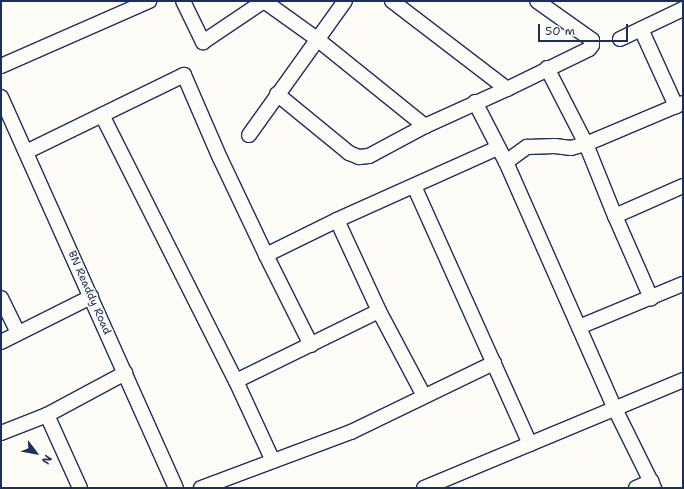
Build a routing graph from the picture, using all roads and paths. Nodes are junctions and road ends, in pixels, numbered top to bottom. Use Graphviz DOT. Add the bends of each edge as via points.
graph roads {
  1 [pos="149,1"];
  2 [pos="184,1"];
  3 [pos="345,1"];
  4 [pos="392,1"];
  5 [pos="537,1"];
  6 [pos="668,1"];
  7 [pos="682,9"];
  8 [pos="641,30"];
  9 [pos="317,39"];
  10 [pos="620,39"];
  11 [pos="1,66"];
  12 [pos="547,68"];
  13 [pos="507,89"];
  14 [pos="278,94"];
  15 [pos="1,97"];
  16 [pos="474,102"];
  17 [pos="679,105"];
  18 [pos="102,115"];
  19 [pos="425,126"];
  20 [pos="249,135"];
  21 [pos="586,144"];
  22 [pos="497,148"];
  23 [pos="26,152"];
  24 [pos="506,162"];
  25 [pos="414,186"];
  26 [pos="683,186"];
  27 [pos="614,216"];
  28 [pos="337,220"];
  29 [pos="266,255"];
  30 [pos="683,284"];
  31 [pos="91,297"];
  32 [pos="1,298"];
  33 [pos="651,298"];
  34 [pos="379,311"];
  35 [pos="579,327"];
  36 [pos="18,333"];
  37 [pos="1,342"];
  38 [pos="311,345"];
  39 [pos="494,363"];
  40 [pos="125,373"];
  41 [pos="683,380"];
  42 [pos="236,381"];
  43 [pos="424,396"];
  44 [pos="615,408"];
  45 [pos="47,415"];
  46 [pos="2,431"];
  47 [pos="530,444"];
  48 [pos="273,461"];
  49 [pos="653,485"];
  50 [pos="76,487"];
  51 [pos="176,488"];
  52 [pos="201,488"];
  53 [pos="424,488"];
  54 [pos="636,488"];
  1 -- 11 [label="street"];
  2 -- 9 [label="street" via="203,42 264,1"];
  3 -- 9 [label="street"];
  4 -- 13 [label="street"];
  5 -- 12 [label="street" via="592,40 589,49"];
  6 -- 7 [label="street"];
  7 -- 8 [label="street"];
  8 -- 10 [label="street"];
  8 -- 17 [label="street"];
  9 -- 14 [label="street"];
  9 -- 19 [label="street"];
  12 -- 13 [label="street"];
  12 -- 21 [label="street"];
  13 -- 16 [label="street"];
  14 -- 19 [label="street" via="349,154 360,157 368,156"];
  14 -- 20 [label="street"];
  15 -- 23 [label="street, BN Readdy Road"];
  16 -- 19 [label="street"];
  16 -- 22 [label="street"];
  17 -- 21 [label="street"];
  18 -- 23 [label="street"];
  18 -- 29 [label="street" via="184,76"];
  18 -- 42 [label="street"];
  21 -- 24 [label="street" via="571,148 527,147"];
  21 -- 27 [label="street"];
  22 -- 24 [label="street"];
  22 -- 25 [label="street"];
  23 -- 31 [label="street, BN Readdy Road"];
  24 -- 35 [label="street"];
  25 -- 28 [label="street"];
  25 -- 39 [label="street"];
  26 -- 27 [label="street"];
  27 -- 33 [label="street"];
  28 -- 29 [label="street"];
  28 -- 34 [label="street"];
  29 -- 38 [label="street"];
  30 -- 33 [label="street"];
  31 -- 36 [label="street"];
  31 -- 40 [label="street, BN Readdy Road"];
  32 -- 36 [label="street"];
  33 -- 35 [label="street"];
  34 -- 38 [label="street"];
  34 -- 43 [label="street"];
  35 -- 44 [label="street"];
  36 -- 37 [label="street"];
  38 -- 42 [label="street"];
  39 -- 43 [label="street"];
  39 -- 47 [label="street"];
  40 -- 45 [label="street"];
  40 -- 51 [label="street, BN Readdy Road"];
  41 -- 44 [label="street"];
  42 -- 48 [label="street"];
  43 -- 48 [label="street" via="351,432"];
  44 -- 47 [label="street"];
  44 -- 49 [label="street"];
  45 -- 46 [label="street"];
  45 -- 50 [label="street"];
  47 -- 53 [label="street"];
  48 -- 52 [label="street"];
  49 -- 54 [label="street"];
}
